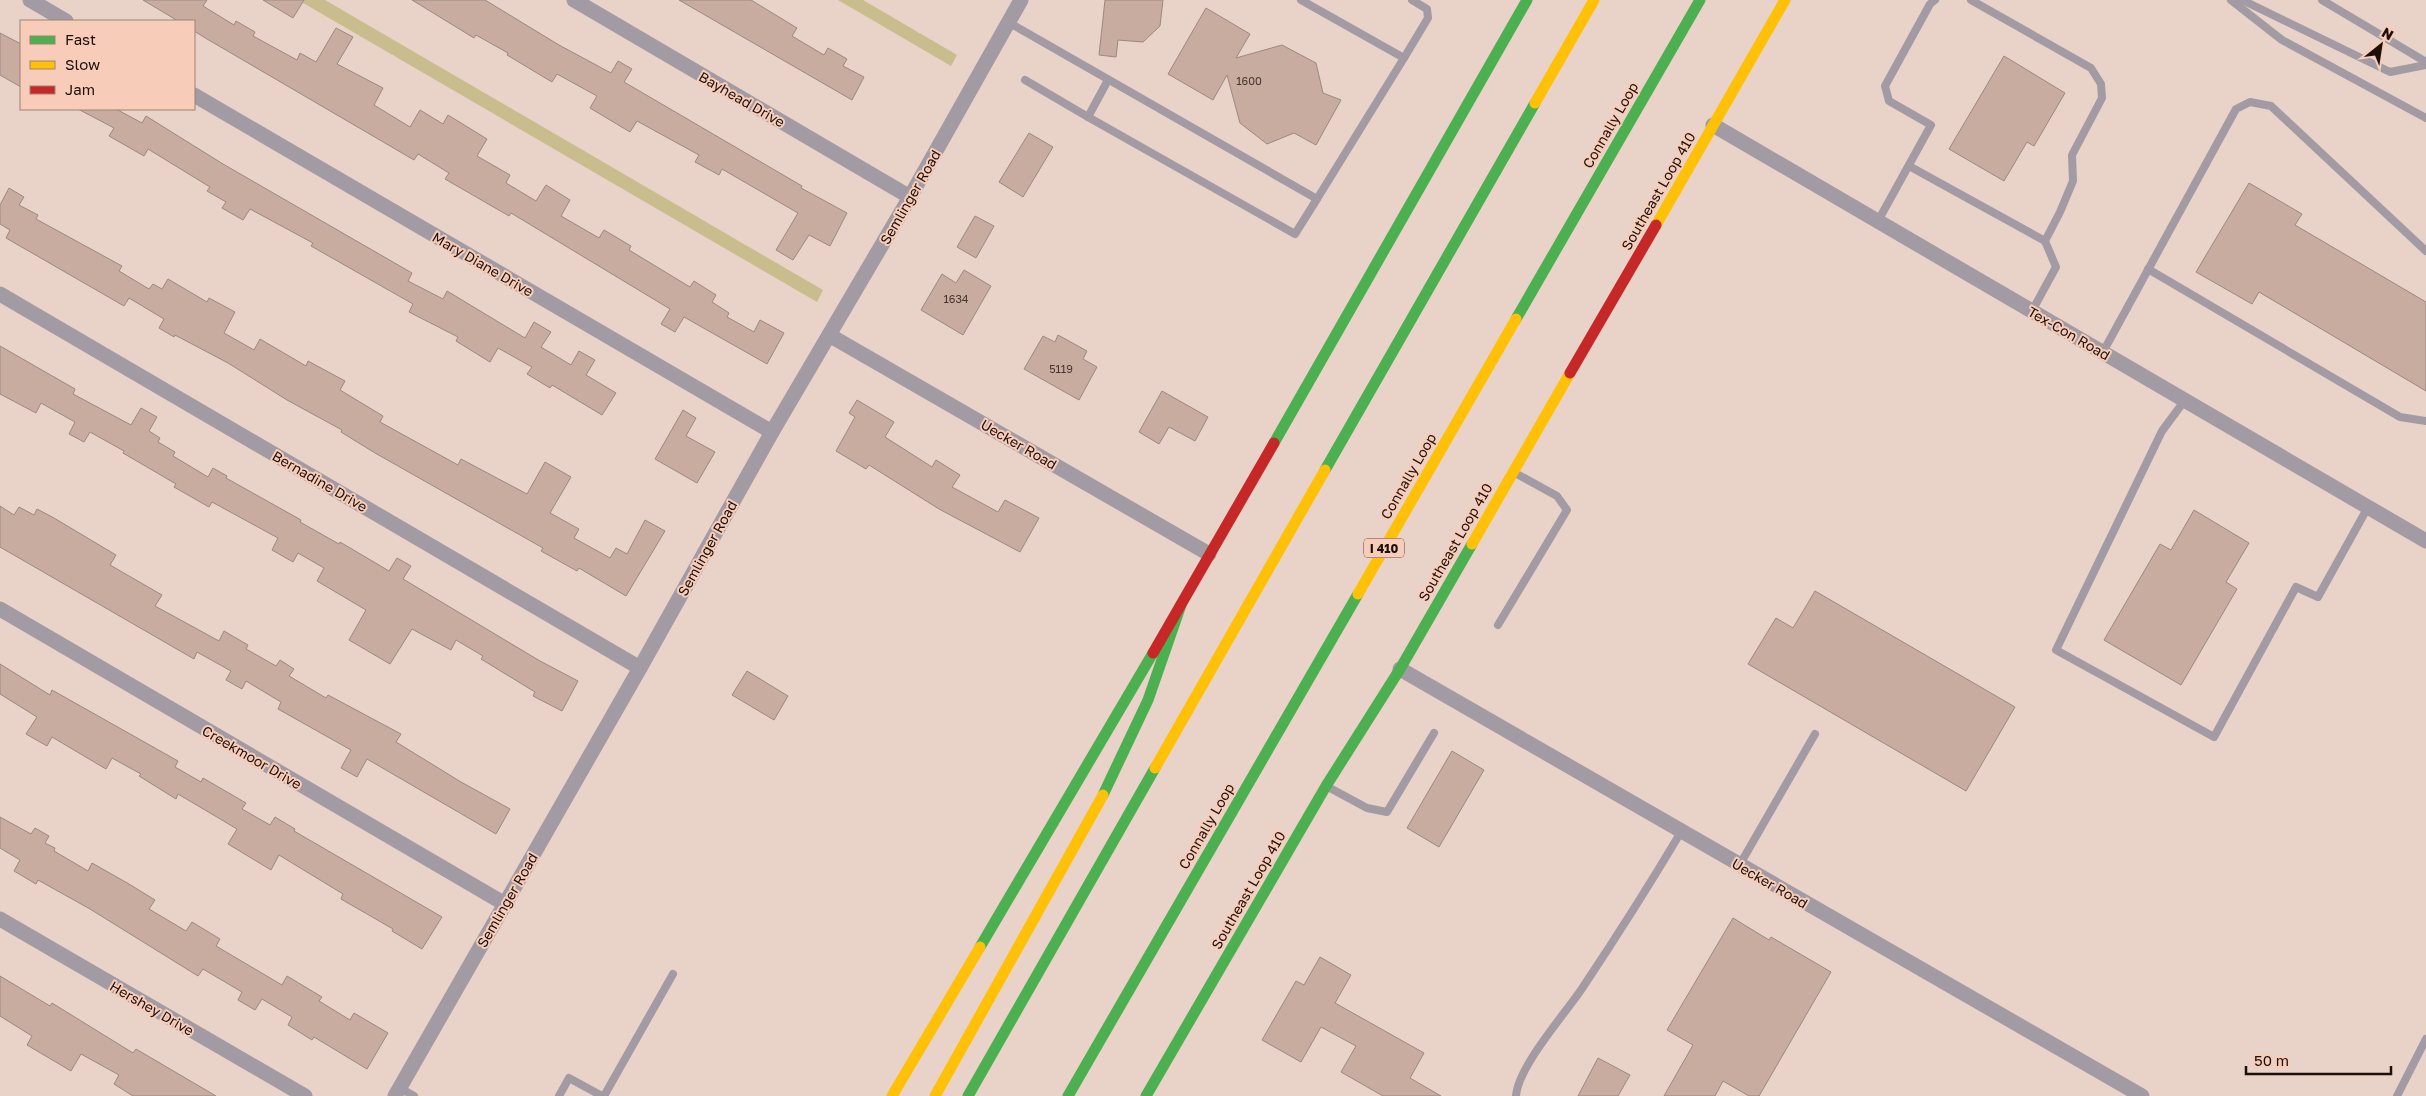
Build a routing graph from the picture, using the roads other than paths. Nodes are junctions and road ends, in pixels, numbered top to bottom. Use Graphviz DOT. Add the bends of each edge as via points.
graph roads {
  1 [pos="30,0"];
  2 [pos="574,0"];
  3 [pos="1021,0"];
  4 [pos="1301,0"];
  5 [pos="1412,0"];
  6 [pos="1527,0"];
  7 [pos="1594,0"];
  8 [pos="1700,0"];
  9 [pos="1785,0"];
  10 [pos="1935,0"];
  11 [pos="1971,0"];
  12 [pos="2231,0"];
  13 [pos="2242,0"];
  14 [pos="2322,0"];
  15 [pos="64,20"];
  16 [pos="1008,22"];
  17 [pos="1404,58"];
  18 [pos="2426,63"];
  19 [pos="1025,80"];
  20 [pos="1108,80"];
  21 [pos="195,97"];
  22 [pos="1088,117"];
  23 [pos="2426,118"];
  24 [pos="1713,125"];
  25 [pos="1909,166"];
  26 [pos="910,198"];
  27 [pos="1316,199"];
  28 [pos="1878,221"];
  29 [pos="2045,241"];
  30 [pos="2426,251"];
  31 [pos="2148,269"];
  32 [pos="0,294"];
  33 [pos="2032,311"];
  34 [pos="830,334"];
  35 [pos="2103,352"];
  36 [pos="2185,400"];
  37 [pos="2426,421"];
  38 [pos="772,432"];
  39 [pos="1513,472"];
  40 [pos="2368,507"];
  41 [pos="2426,541"];
  42 [pos="1209,554"];
  43 [pos="1181,605"];
  44 [pos="0,608"];
  45 [pos="1498,625"];
  46 [pos="640,668"];
  47 [pos="1400,669"];
  48 [pos="1434,733"];
  49 [pos="1815,734"];
  50 [pos="1326,786"];
  51 [pos="1681,832"];
  52 [pos="1739,866"];
  53 [pos="505,904"];
  54 [pos="0,919"];
  55 [pos="673,974"];
  56 [pos="2426,1039"];
  57 [pos="397,1092"];
  58 [pos="305,1096"];
  59 [pos="414,1096"];
  60 [pos="559,1096"];
  61 [pos="603,1096"];
  62 [pos="892,1096"];
  63 [pos="935,1096"];
  64 [pos="968,1096"];
  65 [pos="1068,1096"];
  66 [pos="1146,1096"];
  67 [pos="1516,1096"];
  68 [pos="2142,1096"];
  69 [pos="2397,1096"];
  1 -- 15 [label="street"];
  2 -- 26 [label="street, Bayhead Drive"];
  3 -- 16 [label="street, Semlinger Road"];
  4 -- 17 [label="lane"];
  5 -- 17 [label="lane" via="1427,9 1428,18"];
  6 -- 42 [label="main road"];
  7 -- 64 [label="main road"];
  8 -- 65 [label="main road, Connally Loop / I 410"];
  9 -- 24 [label="main road, Southeast Loop 410"];
  10 -- 25 [label="lane" via="1886,86 1889,101 1931,125"];
  11 -- 29 [label="lane" via="2091,68 2101,84 2102,98 2072,155 2073,181"];
  12 -- 23 [label="lane" via="2282,40"];
  13 -- 18 [label="lane" via="2390,72"];
  14 -- 18 [label="lane"];
  16 -- 20 [label="lane"];
  16 -- 26 [label="street, Semlinger Road"];
  17 -- 27 [label="lane"];
  19 -- 22 [label="lane"];
  20 -- 22 [label="lane"];
  20 -- 27 [label="lane"];
  21 -- 38 [label="street, Mary Diane Drive"];
  22 -- 27 [label="lane" via="1295,234"];
  24 -- 28 [label="street, Tex-Con Road"];
  24 -- 39 [label="main road, Southeast Loop 410"];
  25 -- 28 [label="lane"];
  25 -- 29 [label="lane"];
  26 -- 34 [label="street, Semlinger Road"];
  28 -- 33 [label="street, Tex-Con Road"];
  29 -- 33 [label="lane" via="2056,267"];
  30 -- 31 [label="lane" via="2271,106 2250,102 2236,109"];
  31 -- 35 [label="lane"];
  31 -- 37 [label="lane" via="2400,417"];
  32 -- 46 [label="street, Bernadine Drive"];
  33 -- 35 [label="street, Tex-Con Road"];
  34 -- 38 [label="street, Semlinger Road"];
  34 -- 42 [label="street, Uecker Road"];
  35 -- 36 [label="street, Tex-Con Road"];
  36 -- 40 [label="street, Tex-Con Road"];
  36 -- 40 [label="lane" via="2162,431 2056,650 2214,737 2296,587 2318,597"];
  38 -- 46 [label="street, Semlinger Road"];
  39 -- 45 [label="lane" via="1557,496 1567,510"];
  39 -- 47 [label="main road, Southeast Loop 410"];
  40 -- 41 [label="street, Tex-Con Road"];
  42 -- 43 [label="main road"];
  43 -- 62 [label="main road"];
  43 -- 63 [label="main road" via="1148,700 1102,796"];
  44 -- 53 [label="street, Creekmoor Drive"];
  46 -- 53 [label="street, Semlinger Road"];
  47 -- 50 [label="main road, Southeast Loop 410"];
  47 -- 51 [label="street, Uecker Road"];
  48 -- 50 [label="lane" via="1387,812 1367,808"];
  49 -- 52 [label="lane"];
  50 -- 66 [label="main road, Southeast Loop 410"];
  51 -- 52 [label="street, Uecker Road"];
  51 -- 67 [label="lane" via="1583,988 1542,1044 1516,1087"];
  52 -- 68 [label="street, Uecker Road"];
  53 -- 57 [label="street, Semlinger Road"];
  54 -- 58 [label="street, Hershey Drive"];
  55 -- 61 [label="lane"];
  56 -- 69 [label="lane"];
  57 -- 59 [label="lane"];
  60 -- 61 [label="lane" via="569,1078"];
}
